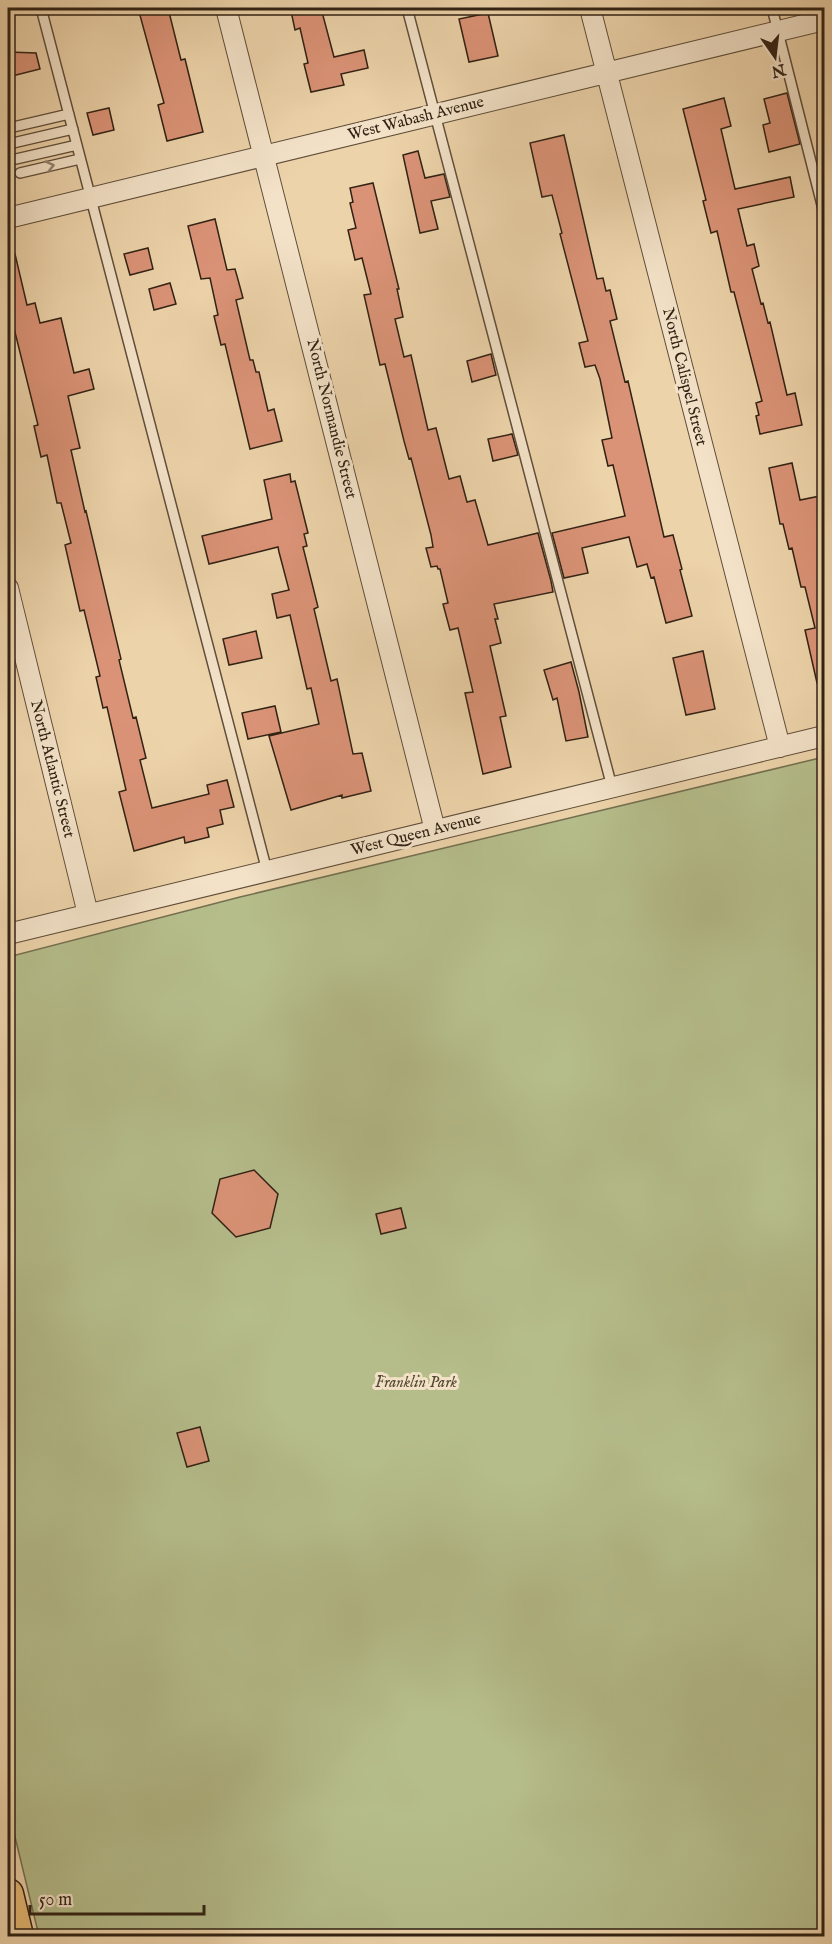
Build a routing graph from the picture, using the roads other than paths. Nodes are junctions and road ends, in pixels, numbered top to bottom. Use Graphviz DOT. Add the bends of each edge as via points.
graph roads {
  1 [pos="41,8"];
  2 [pos="226,8"];
  3 [pos="407,8"];
  4 [pos="590,8"];
  5 [pos="772,8"];
  6 [pos="825,20"];
  7 [pos="778,31"];
  8 [pos="606,73"];
  9 [pos="69,114"];
  10 [pos="434,115"];
  11 [pos="9,128"];
  12 [pos="73,129"];
  13 [pos="12,143"];
  14 [pos="77,145"];
  15 [pos="264,156"];
  16 [pos="16,159"];
  17 [pos="81,159"];
  18 [pos="20,173"];
  19 [pos="91,198"];
  20 [pos="825,213"];
  21 [pos="8,218"];
  22 [pos="8,588"];
  23 [pos="825,736"];
  24 [pos="780,747"];
  25 [pos="612,787"];
  26 [pos="435,830"];
  27 [pos="267,871"];
  28 [pos="88,914"];
  29 [pos="8,934"];
  30 [pos="8,1894"];
  31 [pos="18,1936"];
  1 -- 9 [label="lane"];
  2 -- 15 [label="street, North Normandie Street"];
  3 -- 10 [label="lane"];
  4 -- 8 [label="street, North Calispel Street"];
  5 -- 7 [label="lane"];
  6 -- 7 [label="street, West Wabash Avenue"];
  7 -- 8 [label="street, West Wabash Avenue"];
  7 -- 20 [label="lane"];
  8 -- 10 [label="street, West Wabash Avenue"];
  8 -- 24 [label="street, North Calispel Street"];
  9 -- 11 [label="lane"];
  9 -- 12 [label="lane"];
  10 -- 15 [label="street, West Wabash Avenue"];
  10 -- 25 [label="lane"];
  12 -- 13 [label="lane"];
  12 -- 14 [label="lane"];
  14 -- 16 [label="lane"];
  14 -- 17 [label="lane"];
  15 -- 19 [label="street, West Wabash Avenue"];
  15 -- 26 [label="street, North Normandie Street"];
  18 -- 17 [label="lane, one-way"];
  17 -- 19 [label="lane"];
  19 -- 21 [label="street, West Wabash Avenue"];
  19 -- 27 [label="lane"];
  22 -- 28 [label="street, North Atlantic Street"];
  23 -- 24 [label="street, West Queen Avenue"];
  24 -- 25 [label="street, West Queen Avenue"];
  25 -- 26 [label="street, West Queen Avenue"];
  26 -- 27 [label="street, West Queen Avenue"];
  27 -- 28 [label="street, West Queen Avenue"];
  28 -- 29 [label="street, West Queen Avenue"];
  30 -- 31 [label="main road"];
}
